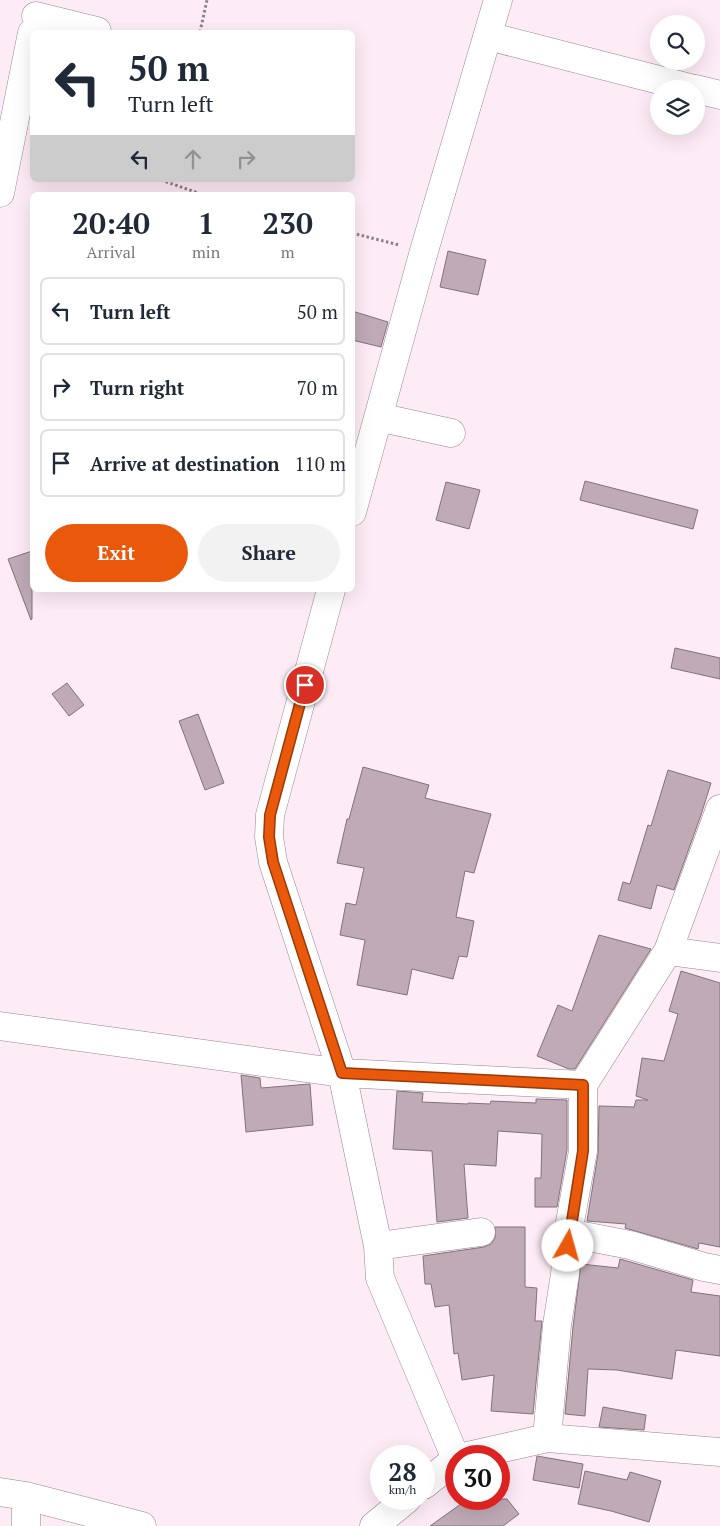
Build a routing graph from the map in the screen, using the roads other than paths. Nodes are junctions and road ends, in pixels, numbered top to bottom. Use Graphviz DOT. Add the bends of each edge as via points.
graph roads {
  1 [pos="498,0"];
  2 [pos="35,20"];
  3 [pos="91,30"];
  4 [pos="488,36"];
  5 [pos="30,45"];
  6 [pos="660,80"];
  7 [pos="705,91"];
  8 [pos="720,95"];
  9 [pos="0,193"];
  10 [pos="378,417"];
  11 [pos="451,433"];
  12 [pos="355,501"];
  13 [pos="330,592"];
  14 [pos="720,808"];
  15 [pos="668,951"];
  16 [pos="720,958"];
  17 [pos="0,1026"];
  18 [pos="342,1073"];
  19 [pos="583,1085"];
  20 [pos="481,1232"];
  21 [pos="568,1233"];
  22 [pos="378,1246"];
  23 [pos="720,1270"];
  24 [pos="547,1438"];
  25 [pos="454,1445"];
  26 [pos="510,1447"];
  27 [pos="720,1452"];
  28 [pos="13,1494"];
  29 [pos="394,1510"];
  30 [pos="26,1526"];
  31 [pos="142,1526"];
  32 [pos="374,1526"];
  1 -- 4 [label="street"];
  2 -- 3 [label="street"];
  4 -- 6 [label="street"];
  4 -- 10 [label="street"];
  5 -- 9 [label="street"];
  7 -- 8 [label="street"];
  10 -- 11 [label="street"];
  10 -- 12 [label="street"];
  13 -- 18 [label="street" via="270,815 269,837 273,862"];
  14 -- 15 [label="street"];
  15 -- 16 [label="street"];
  15 -- 19 [label="street"];
  17 -- 18 [label="street"];
  18 -- 19 [label="street"];
  18 -- 22 [label="street"];
  19 -- 21 [label="street" via="583,1151"];
  20 -- 22 [label="street"];
  21 -- 23 [label="street" via="630,1245"];
  21 -- 24 [label="street"];
  22 -- 25 [label="street" via="380,1278"];
  24 -- 26 [label="street"];
  24 -- 27 [label="street"];
  28 -- 30 [label="street"];
  28 -- 31 [label="street"];
  29 -- 32 [label="street"];
}
